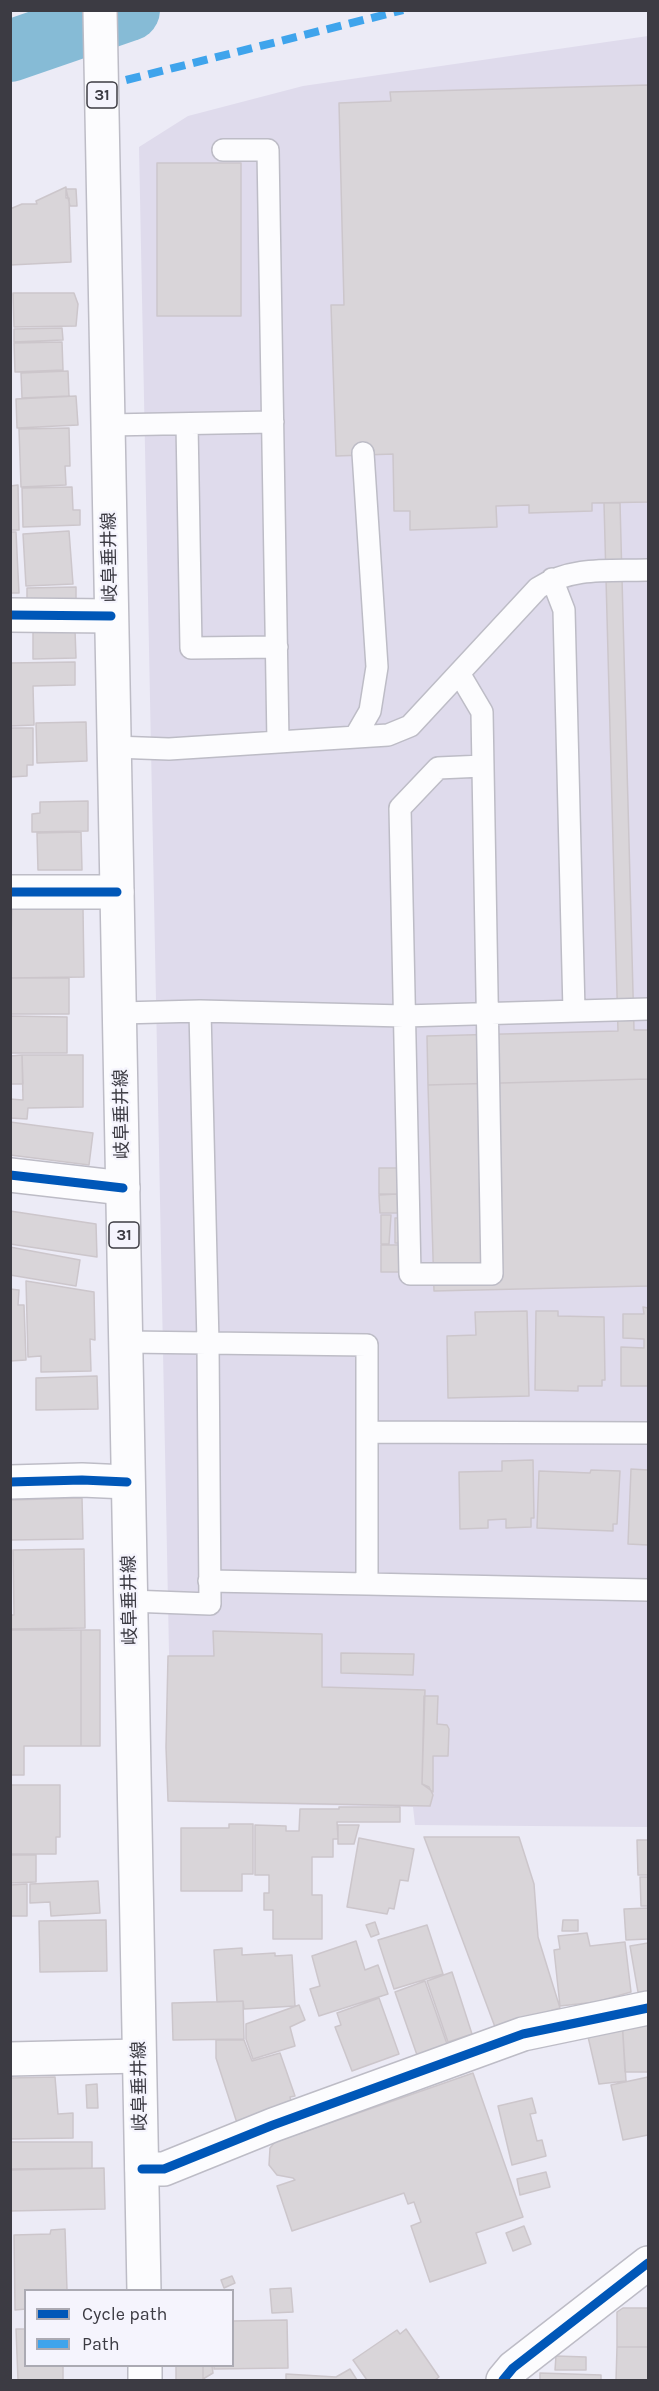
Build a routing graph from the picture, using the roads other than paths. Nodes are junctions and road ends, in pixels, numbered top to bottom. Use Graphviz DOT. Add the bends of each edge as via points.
graph roads {
  1 [pos="100,10"];
  2 [pos="223,150"];
  3 [pos="273,422"];
  4 [pos="108,424"];
  5 [pos="187,424"];
  6 [pos="363,453"];
  7 [pos="648,570"];
  8 [pos="552,579"];
  9 [pos="10,615"];
  10 [pos="111,616"];
  11 [pos="277,647"];
  12 [pos="459,673"];
  13 [pos="355,737"];
  14 [pos="278,742"];
  15 [pos="114,747"];
  16 [pos="483,766"];
  17 [pos="10,892"];
  18 [pos="117,892"];
  19 [pos="648,1009"];
  20 [pos="200,1011"];
  21 [pos="574,1011"];
  22 [pos="120,1013"];
  23 [pos="487,1013"];
  24 [pos="404,1016"];
  25 [pos="10,1175"];
  26 [pos="123,1188"];
  27 [pos="127,1342"];
  28 [pos="208,1343"];
  29 [pos="368,1432"];
  30 [pos="648,1433"];
  31 [pos="10,1482"];
  32 [pos="127,1482"];
  33 [pos="209,1581"];
  34 [pos="367,1584"];
  35 [pos="648,1590"];
  36 [pos="130,1601"];
  37 [pos="648,2008"];
  38 [pos="139,2056"];
  39 [pos="10,2059"];
  40 [pos="142,2169"];
  41 [pos="648,2263"];
  42 [pos="144,2289"];
  43 [pos="511,2376"];
  1 -- 4 [label="main road, 岐阜垂井線 / 31"];
  2 -- 3 [label="lane" via="268,150"];
  3 -- 5 [label="lane"];
  3 -- 11 [label="lane"];
  4 -- 5 [label="lane"];
  4 -- 10 [label="main road, 岐阜垂井線 / 31"];
  5 -- 11 [label="lane" via="191,648"];
  6 -- 13 [label="lane" via="377,667 370,711"];
  7 -- 8 [label="lane" via="575,572"];
  8 -- 12 [label="lane" via="538,588"];
  8 -- 21 [label="lane" via="564,610"];
  9 -- 10 [label="main road"];
  10 -- 15 [label="main road, 岐阜垂井線 / 31"];
  11 -- 14 [label="lane"];
  12 -- 13 [label="lane" via="410,726 388,735"];
  12 -- 16 [label="lane" via="482,712"];
  13 -- 14 [label="lane"];
  14 -- 15 [label="lane"];
  15 -- 18 [label="main road, 岐阜垂井線 / 31"];
  16 -- 23 [label="lane"];
  16 -- 24 [label="lane" via="438,768 400,808"];
  17 -- 18 [label="main road"];
  18 -- 22 [label="main road, 岐阜垂井線 / 31"];
  19 -- 21 [label="lane"];
  20 -- 22 [label="lane"];
  20 -- 24 [label="lane"];
  20 -- 28 [label="lane"];
  21 -- 23 [label="lane"];
  22 -- 26 [label="main road, 岐阜垂井線 / 31"];
  23 -- 24 [label="lane"];
  23 -- 24 [label="lane" via="492,1274 410,1274"];
  25 -- 26 [label="main road"];
  26 -- 27 [label="main road, 岐阜垂井線 / 31"];
  27 -- 28 [label="lane"];
  27 -- 32 [label="main road, 岐阜垂井線 / 31"];
  28 -- 29 [label="lane" via="367,1345"];
  28 -- 33 [label="lane"];
  29 -- 30 [label="lane"];
  29 -- 34 [label="lane"];
  31 -- 32 [label="main road"];
  32 -- 36 [label="main road, 岐阜垂井線 / 31"];
  33 -- 34 [label="lane"];
  33 -- 36 [label="lane" via="210,1604"];
  34 -- 35 [label="lane"];
  36 -- 38 [label="main road, 岐阜垂井線 / 31"];
  37 -- 40 [label="main road" via="523,2034 164,2169"];
  38 -- 39 [label="main road"];
  38 -- 40 [label="main road, 岐阜垂井線 / 31"];
  40 -- 42 [label="main road, 岐阜垂井線 / 31"];
  41 -- 43 [label="main road"];
}
